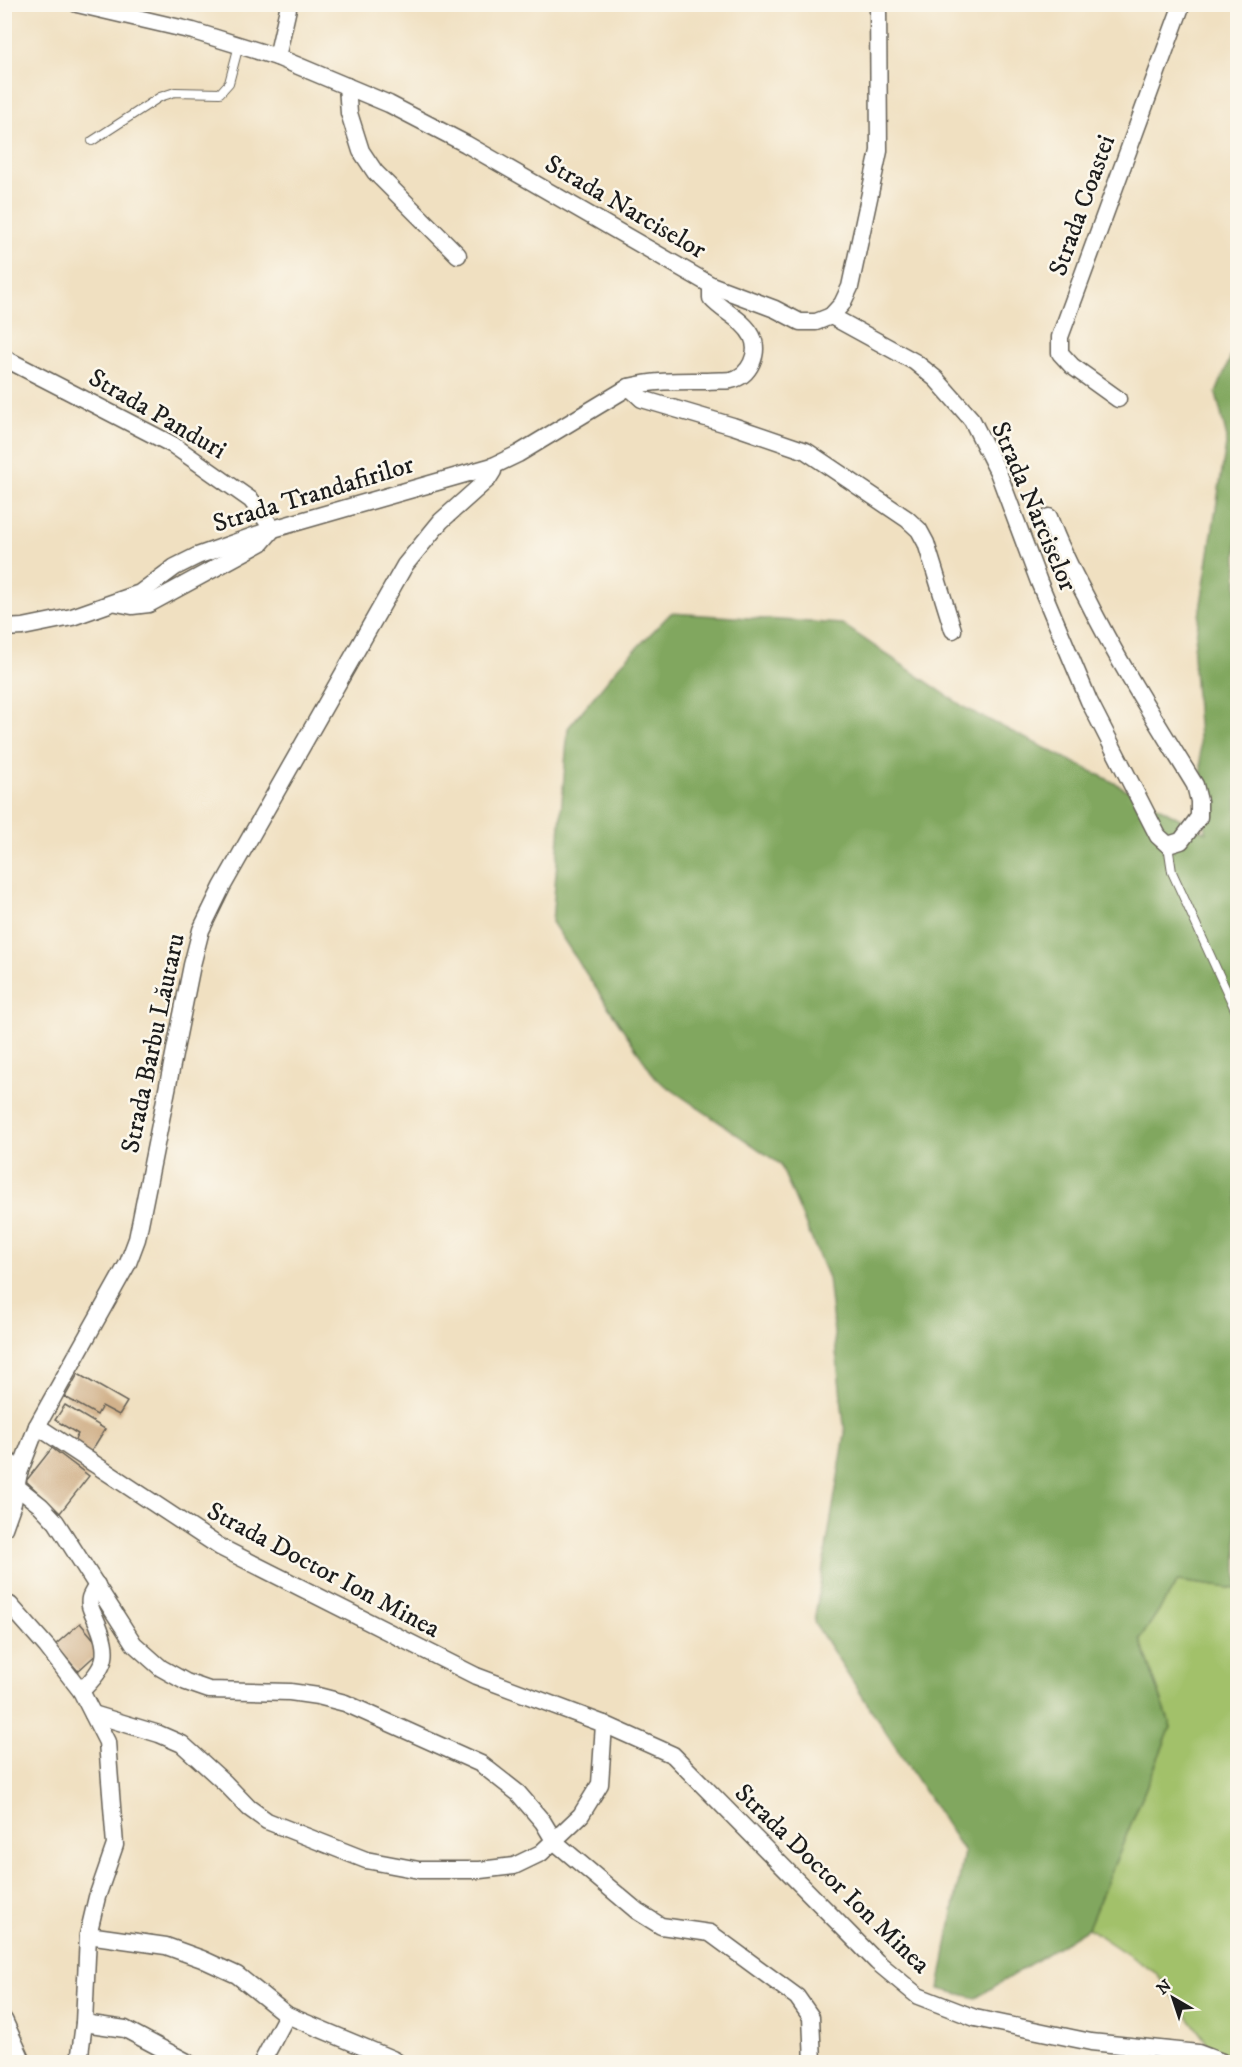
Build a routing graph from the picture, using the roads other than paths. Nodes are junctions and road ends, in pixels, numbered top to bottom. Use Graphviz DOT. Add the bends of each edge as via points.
graph roads {
  1 [pos="76,4"];
  2 [pos="289,4"];
  3 [pos="878,4"];
  4 [pos="1182,4"];
  5 [pos="240,45"];
  6 [pos="277,57"];
  7 [pos="347,86"];
  8 [pos="92,141"];
  9 [pos="458,255"];
  10 [pos="711,285"];
  11 [pos="831,316"];
  12 [pos="4,358"];
  13 [pos="629,387"];
  14 [pos="1118,399"];
  15 [pos="493,466"];
  16 [pos="1049,517"];
  17 [pos="273,529"];
  18 [pos="4,628"];
  19 [pos="953,630"];
  20 [pos="1168,845"];
  21 [pos="1238,1016"];
  22 [pos="37,1426"];
  23 [pos="4,1456"];
  24 [pos="18,1480"];
  25 [pos="4,1528"];
  26 [pos="97,1585"];
  27 [pos="4,1605"];
  28 [pos="81,1691"];
  29 [pos="93,1714"];
  30 [pos="604,1724"];
  31 [pos="555,1842"];
  32 [pos="88,1935"];
  33 [pos="287,2015"];
  34 [pos="4,2020"];
  35 [pos="84,2023"];
  36 [pos="23,2062"];
  37 [pos="79,2062"];
  38 [pos="187,2062"];
  39 [pos="262,2062"];
  40 [pos="397,2062"];
  41 [pos="813,2062"];
  42 [pos="1222,2062"];
  1 -- 5 [label="street, Strada Narciselor" via="193,30"];
  2 -- 6 [label="street"];
  3 -- 11 [label="street" via="879,151 855,270 842,304"];
  4 -- 14 [label="street, Strada Coastei" via="1060,336 1060,353"];
  5 -- 6 [label="street, Strada Narciselor"];
  5 -- 8 [label="lane" via="229,83 220,93 175,92 160,97"];
  6 -- 7 [label="street, Strada Narciselor"];
  7 -- 9 [label="street" via="349,112 361,151 375,172"];
  7 -- 10 [label="street, Strada Narciselor" via="466,144"];
  10 -- 11 [label="street, Strada Narciselor" via="800,322 816,322"];
  10 -- 13 [label="street, Strada Trandafirilor" via="711,298 751,335 755,345 751,368 733,380 646,382"];
  11 -- 20 [label="street, Strada Narciselor" via="915,362 936,379 972,420 998,472 1089,701 1158,836"];
  12 -- 17 [label="street, Strada Panduri" via="173,445 251,500"];
  13 -- 15 [label="street, Strada Trandafirilor"];
  13 -- 19 [label="street" via="642,399 806,452 907,519 926,543"];
  15 -- 17 [label="street, Strada Trandafirilor"];
  15 -- 22 [label="street, Strada Barbu Lăutaru" via="488,479 441,521 405,566 201,930 137,1239 128,1263"];
  16 -- 20 [label="street, Strada Narciselor" via="1098,622 1195,785 1199,817 1181,842"];
  17 -- 18 [label="street, Strada Trandafirilor" via="198,556 175,567 140,593 116,603 72,617"];
  20 -- 21 [label="lane" via="1173,872"];
  22 -- 24 [label="street, Strada Barbu Lăutaru"];
  22 -- 30 [label="street, Strada Doctor Ion Minea" via="220,1547 476,1676"];
  23 -- 24 [label="street"];
  24 -- 25 [label="street, Strada Barbu Lăutaru"];
  24 -- 26 [label="street" via="56,1522"];
  26 -- 28 [label="street" via="90,1597 90,1608 106,1647 105,1657 99,1671"];
  26 -- 31 [label="street" via="134,1644 161,1668 209,1690 291,1692 345,1703 481,1764 518,1792"];
  27 -- 28 [label="street" via="10,1605"];
  28 -- 29 [label="street"];
  29 -- 31 [label="street" via="182,1744 267,1821 366,1860 419,1870 480,1870 514,1866"];
  29 -- 32 [label="street" via="107,1742 115,1845"];
  30 -- 31 [label="street" via="600,1784 581,1815"];
  30 -- 42 [label="street, Strada Doctor Ion Minea" via="673,1755 877,1962 918,1996 975,2018 1091,2042 1198,2053"];
  31 -- 41 [label="street" via="637,1911 661,1926 710,1933 797,1997 811,2017"];
  32 -- 33 [label="street" via="166,1946 202,1959 237,1976"];
  32 -- 35 [label="street"];
  33 -- 39 [label="street"];
  33 -- 40 [label="street"];
  34 -- 36 [label="street"];
  35 -- 37 [label="street"];
  35 -- 38 [label="street" via="125,2029"];
}
